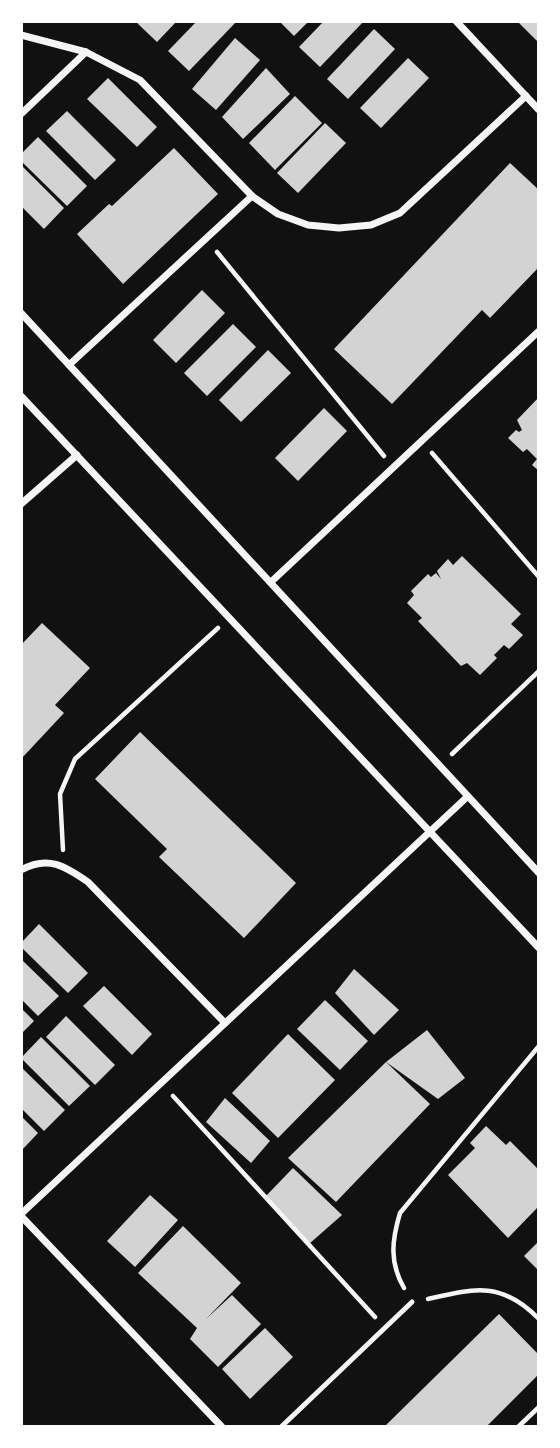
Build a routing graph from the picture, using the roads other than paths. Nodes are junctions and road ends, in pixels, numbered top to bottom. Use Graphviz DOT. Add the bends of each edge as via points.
graph roads {
  1 [pos="456,21"];
  2 [pos="21,34"];
  3 [pos="86,52"];
  4 [pos="526,96"];
  5 [pos="538,105"];
  6 [pos="21,114"];
  7 [pos="252,196"];
  8 [pos="21,313"];
  9 [pos="539,331"];
  10 [pos="69,365"];
  11 [pos="21,396"];
  12 [pos="76,455"];
  13 [pos="21,504"];
  14 [pos="271,582"];
  15 [pos="467,797"];
  16 [pos="430,832"];
  17 [pos="21,870"];
  18 [pos="539,873"];
  19 [pos="539,948"];
  20 [pos="225,1023"];
  21 [pos="21,1215"];
  22 [pos="412,1302"];
  23 [pos="222,1427"];
  24 [pos="281,1427"];
  1 -- 4 [label="street"];
  2 -- 3 [label="street"];
  3 -- 6 [label="street"];
  3 -- 7 [label="street" via="140,80"];
  4 -- 5 [label="street"];
  4 -- 7 [label="street" via="400,213 371,225 308,225 278,214"];
  7 -- 10 [label="street"];
  8 -- 10 [label="street"];
  9 -- 14 [label="street"];
  10 -- 14 [label="street"];
  11 -- 12 [label="street"];
  12 -- 13 [label="street"];
  12 -- 16 [label="street"];
  14 -- 15 [label="street"];
  15 -- 16 [label="street"];
  15 -- 18 [label="street"];
  16 -- 19 [label="street"];
  16 -- 20 [label="street"];
  17 -- 20 [label="street" via="34,863 64,864 88,882"];
  20 -- 21 [label="street"];
  21 -- 23 [label="street"];
  22 -- 24 [label="lane"];
}
